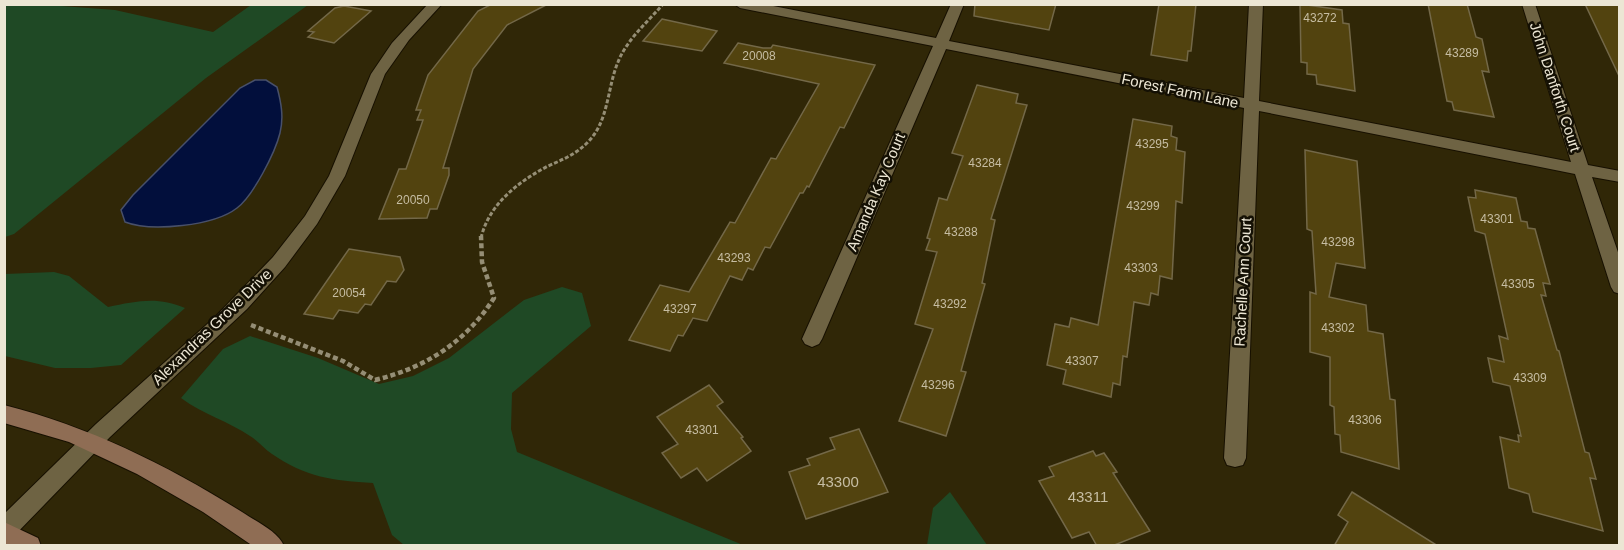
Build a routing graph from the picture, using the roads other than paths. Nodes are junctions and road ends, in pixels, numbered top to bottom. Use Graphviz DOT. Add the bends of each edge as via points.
graph roads {
  1 [pos="436,4"];
  2 [pos="740,4"];
  3 [pos="958,4"];
  4 [pos="1256,4"];
  5 [pos="1528,4"];
  6 [pos="940,45"];
  7 [pos="1251,106"];
  8 [pos="1582,170"];
  9 [pos="1620,177"];
  10 [pos="1620,287"];
  11 [pos="812,339"];
  12 [pos="4,414"];
  13 [pos="90,442"];
  14 [pos="1235,458"];
  15 [pos="4,531"];
  16 [pos="30,546"];
  17 [pos="273,546"];
  1 -- 13 [label="street, Alexandras Grove Drive" via="379,72 346,156 324,200 297,240 228,316"];
  2 -- 6 [label="street, Forest Farm Lane"];
  3 -- 6 [label="street, Amanda Kay Court"];
  4 -- 7 [label="street, Rachelle Ann Court"];
  5 -- 8 [label="street, John Danforth Court"];
  6 -- 7 [label="street, Forest Farm Lane"];
  6 -- 11 [label="street, Amanda Kay Court"];
  7 -- 8 [label="street, Forest Farm Lane"];
  7 -- 14 [label="street, Rachelle Ann Court"];
  8 -- 9 [label="street, Forest Farm Lane"];
  8 -- 10 [label="street, John Danforth Court"];
  12 -- 13 [label="main road"];
  13 -- 15 [label="street, Alexandras Grove Drive"];
  13 -- 17 [label="main road" via="156,473 231,516"];
  15 -- 16 [label="main road"];
}
